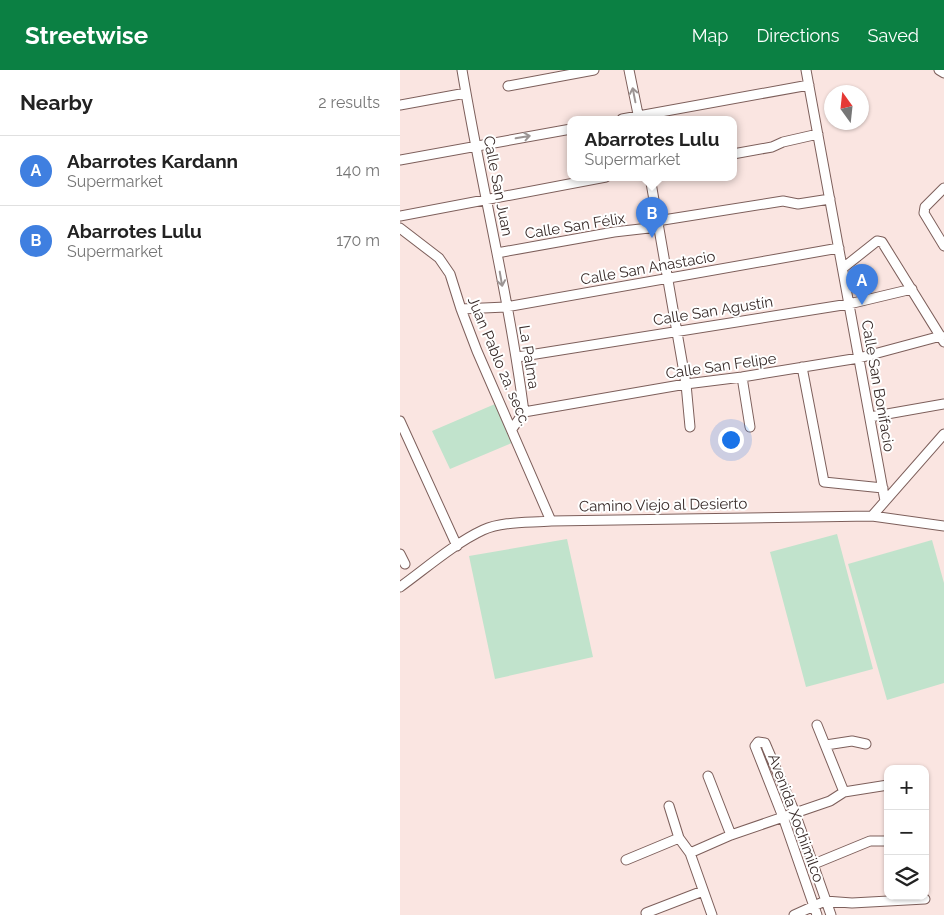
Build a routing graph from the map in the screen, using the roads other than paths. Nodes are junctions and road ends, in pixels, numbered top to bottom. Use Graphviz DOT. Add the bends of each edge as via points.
graph roads {
  1 [pos="462,70"];
  2 [pos="594,70"];
  3 [pos="629,70"];
  4 [pos="806,70"];
  5 [pos="939,70"];
  6 [pos="944,73"];
  7 [pos="809,85"];
  8 [pos="508,86"];
  9 [pos="466,94"];
  10 [pos="400,105"];
  11 [pos="639,116"];
  12 [pos="649,116"];
  13 [pos="567,130"];
  14 [pos="818,134"];
  15 [pos="476,146"];
  16 [pos="737,153"];
  17 [pos="400,160"];
  18 [pos="585,181"];
  19 [pos="651,181"];
  20 [pos="944,188"];
  21 [pos="830,199"];
  22 [pos="486,200"];
  23 [pos="400,216"];
  24 [pos="658,224"];
  25 [pos="400,228"];
  26 [pos="944,246"];
  27 [pos="839,248"];
  28 [pos="497,253"];
  29 [pos="843,268"];
  30 [pos="668,278"];
  31 [pos="912,288"];
  32 [pos="849,304"];
  33 [pos="506,307"];
  34 [pos="461,309"];
  35 [pos="677,331"];
  36 [pos="942,340"];
  37 [pos="517,357"];
  38 [pos="859,358"];
  39 [pos="802,367"];
  40 [pos="742,377"];
  41 [pos="686,384"];
  42 [pos="944,404"];
  43 [pos="524,412"];
  44 [pos="870,417"];
  45 [pos="400,420"];
  46 [pos="690,427"];
  47 [pos="750,428"];
  48 [pos="512,429"];
  49 [pos="944,434"];
  50 [pos="883,488"];
  51 [pos="885,501"];
  52 [pos="872,516"];
  53 [pos="552,521"];
  54 [pos="944,526"];
  55 [pos="457,546"];
  56 [pos="400,554"];
  57 [pos="405,564"];
  58 [pos="400,587"];
  59 [pos="818,725"];
  60 [pos="866,744"];
  61 [pos="826,745"];
  62 [pos="708,776"];
  63 [pos="884,786"];
  64 [pos="844,792"];
  65 [pos="669,806"];
  66 [pos="795,813"];
  67 [pos="783,817"];
  68 [pos="731,835"];
  69 [pos="679,838"];
  70 [pos="884,840"];
  71 [pos="690,853"];
  72 [pos="626,860"];
  73 [pos="814,864"];
  74 [pos="703,891"];
  75 [pos="907,900"];
  76 [pos="825,901"];
  77 [pos="813,906"];
  78 [pos="646,913"];
  79 [pos="712,915"];
  80 [pos="794,915"];
  81 [pos="817,915"];
  82 [pos="831,915"];
  1 -- 9 [label="street, Calle San Juan"];
  2 -- 8 [label="street"];
  11 -- 3 [label="street, one-way"];
  4 -- 7 [label="street, Calle San Bonifacio"];
  5 -- 6 [label="street"];
  7 -- 12 [label="street"];
  7 -- 14 [label="street, Calle San Bonifacio"];
  9 -- 10 [label="street"];
  9 -- 15 [label="street, Calle San Juan"];
  15 -- 13 [label="street, one-way"];
  14 -- 16 [label="street"];
  14 -- 21 [label="street, Calle San Bonifacio"];
  15 -- 17 [label="street"];
  15 -- 22 [label="street, Calle San Juan"];
  18 -- 22 [label="street"];
  19 -- 24 [label="street"];
  20 -- 26 [label="street" via="925,207 924,213"];
  21 -- 24 [label="street, Calle San Félix" via="798,204 783,201"];
  21 -- 27 [label="street, Calle San Bonifacio"];
  22 -- 23 [label="street"];
  22 -- 28 [label="street, Calle San Juan"];
  24 -- 28 [label="street, Calle San Félix"];
  24 -- 30 [label="street"];
  25 -- 34 [label="street, Juan Pablo 2a. secc." via="439,258 450,274"];
  27 -- 29 [label="street, Calle San Bonifacio"];
  27 -- 30 [label="street, Calle San Anastacio"];
  28 -- 33 [label="street, Calle San Juan, one-way"];
  29 -- 31 [label="street" via="878,241 882,242"];
  29 -- 32 [label="street, Calle San Bonifacio"];
  30 -- 33 [label="street, Calle San Anastacio"];
  30 -- 35 [label="street"];
  31 -- 32 [label="street, Calle San Agustín"];
  31 -- 36 [label="street"];
  32 -- 35 [label="street, Calle San Agustín"];
  32 -- 38 [label="street, Calle San Bonifacio"];
  33 -- 34 [label="street, Calle San Anastacio"];
  33 -- 37 [label="street, La Palma"];
  34 -- 48 [label="street, Juan Pablo 2a. secc."];
  35 -- 37 [label="street, Calle San Agustín"];
  35 -- 41 [label="street"];
  36 -- 38 [label="street, Calle San Felipe"];
  37 -- 43 [label="street, La Palma"];
  38 -- 39 [label="street, Calle San Felipe"];
  38 -- 44 [label="street, Calle San Bonifacio"];
  39 -- 40 [label="street, Calle San Felipe"];
  39 -- 50 [label="street" via="824,482"];
  40 -- 41 [label="street, Calle San Felipe"];
  40 -- 47 [label="street"];
  41 -- 43 [label="street, Calle San Felipe"];
  41 -- 46 [label="street"];
  42 -- 44 [label="street"];
  43 -- 48 [label="street"];
  44 -- 50 [label="street, Calle San Bonifacio"];
  45 -- 55 [label="street"];
  48 -- 53 [label="street, Juan Pablo 2a. secc."];
  49 -- 51 [label="street"];
  50 -- 51 [label="street, Calle San Bonifacio"];
  51 -- 52 [label="street"];
  52 -- 53 [label="street, Camino Viejo al Desierto"];
  52 -- 54 [label="street, Camino Viejo al Desierto"];
  53 -- 55 [label="street, Camino Viejo al Desierto" via="484,530"];
  55 -- 58 [label="street, Camino Viejo al Desierto"];
  56 -- 57 [label="street"];
  59 -- 61 [label="street"];
  60 -- 61 [label="street" via="852,741"];
  61 -- 64 [label="street"];
  62 -- 68 [label="street"];
  63 -- 64 [label="street"];
  64 -- 66 [label="street" via="830,801"];
  65 -- 69 [label="street"];
  66 -- 67 [label="street"];
  66 -- 67 [label="street, Avenida Xochimilco" via="765,743 758,742 755,746"];
  66 -- 73 [label="street, Avenida Xochimilco"];
  67 -- 68 [label="street"];
  67 -- 77 [label="street, Avenida Xochimilco"];
  68 -- 71 [label="street"];
  69 -- 71 [label="street"];
  69 -- 72 [label="street"];
  70 -- 73 [label="street" via="870,841"];
  71 -- 74 [label="street"];
  73 -- 76 [label="street, Avenida Xochimilco"];
  74 -- 78 [label="street"];
  74 -- 79 [label="street"];
  75 -- 76 [label="street"];
  76 -- 77 [label="street"];
  76 -- 82 [label="street, Avenida Xochimilco"];
  77 -- 80 [label="street"];
  77 -- 81 [label="street, Avenida Xochimilco"];
}
